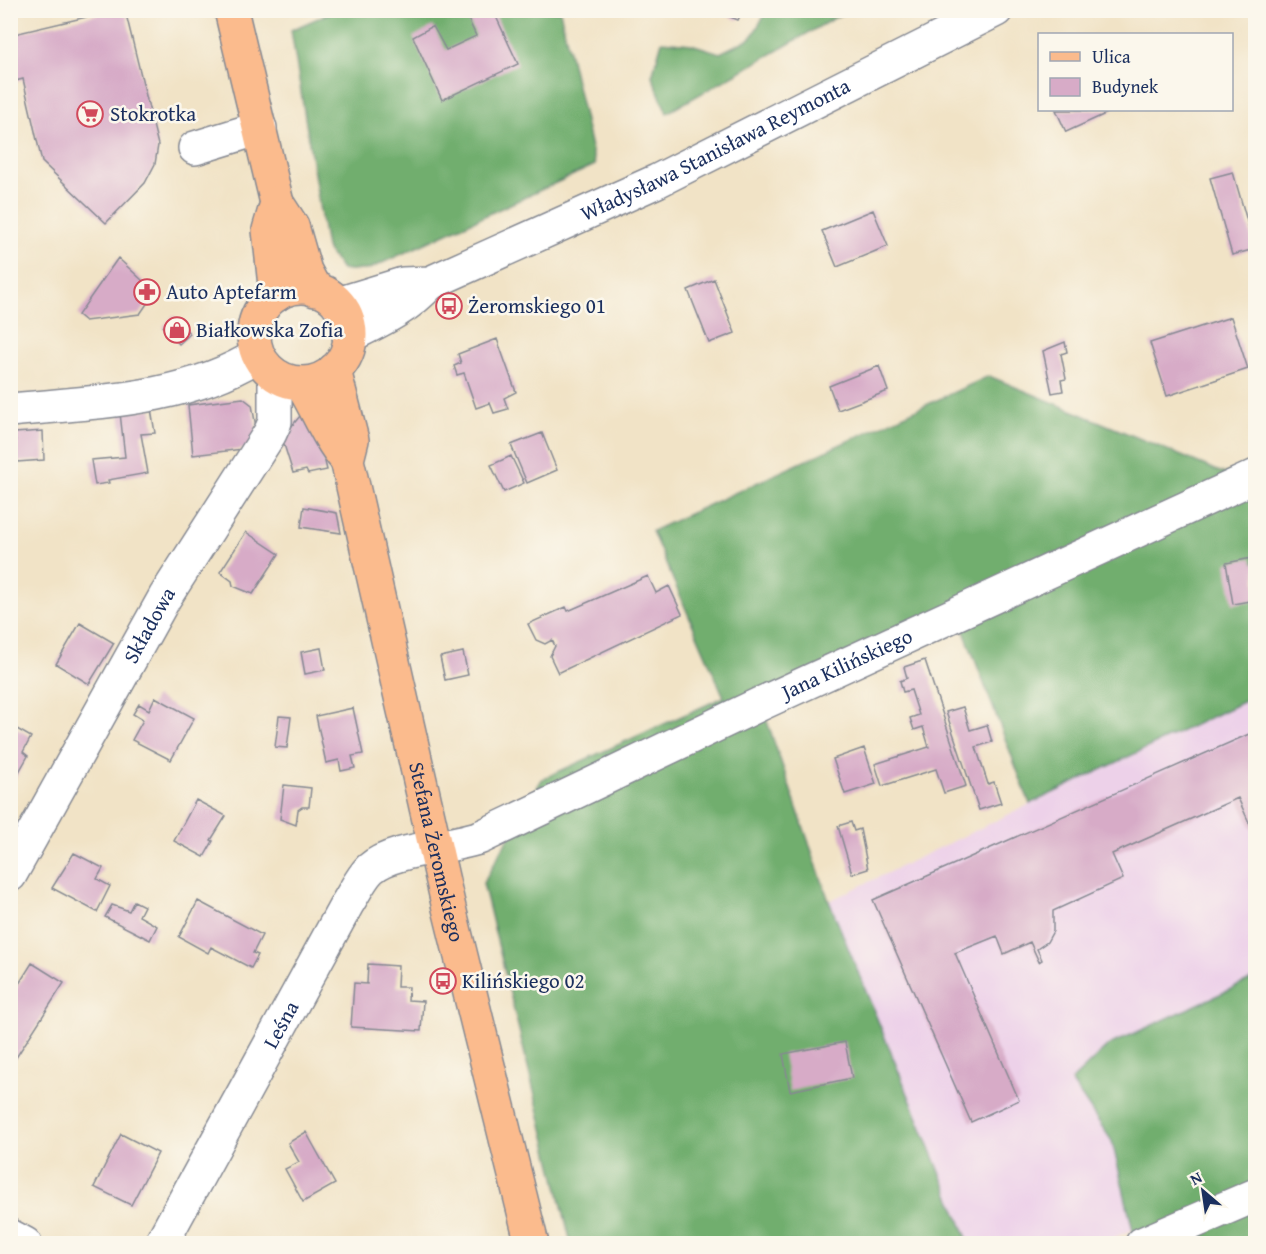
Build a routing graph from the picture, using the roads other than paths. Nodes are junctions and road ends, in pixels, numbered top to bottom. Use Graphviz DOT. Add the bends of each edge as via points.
graph roads {
  1 [pos="231,10"];
  2 [pos="996,10"];
  3 [pos="260,128"];
  4 [pos="195,148"];
  5 [pos="277,203"];
  6 [pos="430,283"];
  7 [pos="276,295"];
  8 [pos="327,297"];
  9 [pos="349,336"];
  10 [pos="334,370"];
  11 [pos="278,371"];
  12 [pos="10,410"];
  13 [pos="347,460"];
  14 [pos="1256,476"];
  15 [pos="437,848"];
  16 [pos="10,875"];
  17 [pos="1256,1195"];
  18 [pos="10,1236"];
  19 [pos="25,1244"];
  20 [pos="161,1244"];
  21 [pos="532,1244"];
  22 [pos="1142,1244"];
  1 -- 3 [label="main road"];
  2 -- 6 [label="street, Władysława Stanisława Reymonta" via="657,181"];
  3 -- 4 [label="street"];
  3 -- 5 [label="main road"];
  5 -- 7 [label="main road" via="269,230"];
  5 -- 8 [label="main road" via="292,226 305,271"];
  6 -- 8 [label="street, Władysława Stanisława Reymonta"];
  6 -- 9 [label="street, Władysława Stanisława Reymonta" via="416,299"];
  7 -- 8 [label="main road" via="295,288"];
  7 -- 11 [label="main road" via="266,304 254,328"];
  8 -- 9 [label="main road" via="345,316"];
  9 -- 10 [label="main road" via="345,356"];
  10 -- 11 [label="main road" via="327,376"];
  10 -- 13 [label="main road, Stefana Żeromskiego" via="352,440"];
  11 -- 12 [label="street" via="149,394"];
  11 -- 13 [label="main road, Stefana Żeromskiego" via="319,411 334,446"];
  11 -- 16 [label="street, Składowa" via="275,422 270,433 165,597"];
  13 -- 15 [label="main road, Stefana Żeromskiego"];
  14 -- 15 [label="street, Jana Kilińskiego" via="481,837"];
  15 -- 20 [label="street, Leśna" via="392,857 368,871"];
  15 -- 21 [label="main road, Stefana Żeromskiego"];
  17 -- 22 [label="street"];
  18 -- 19 [label="street"];
}
